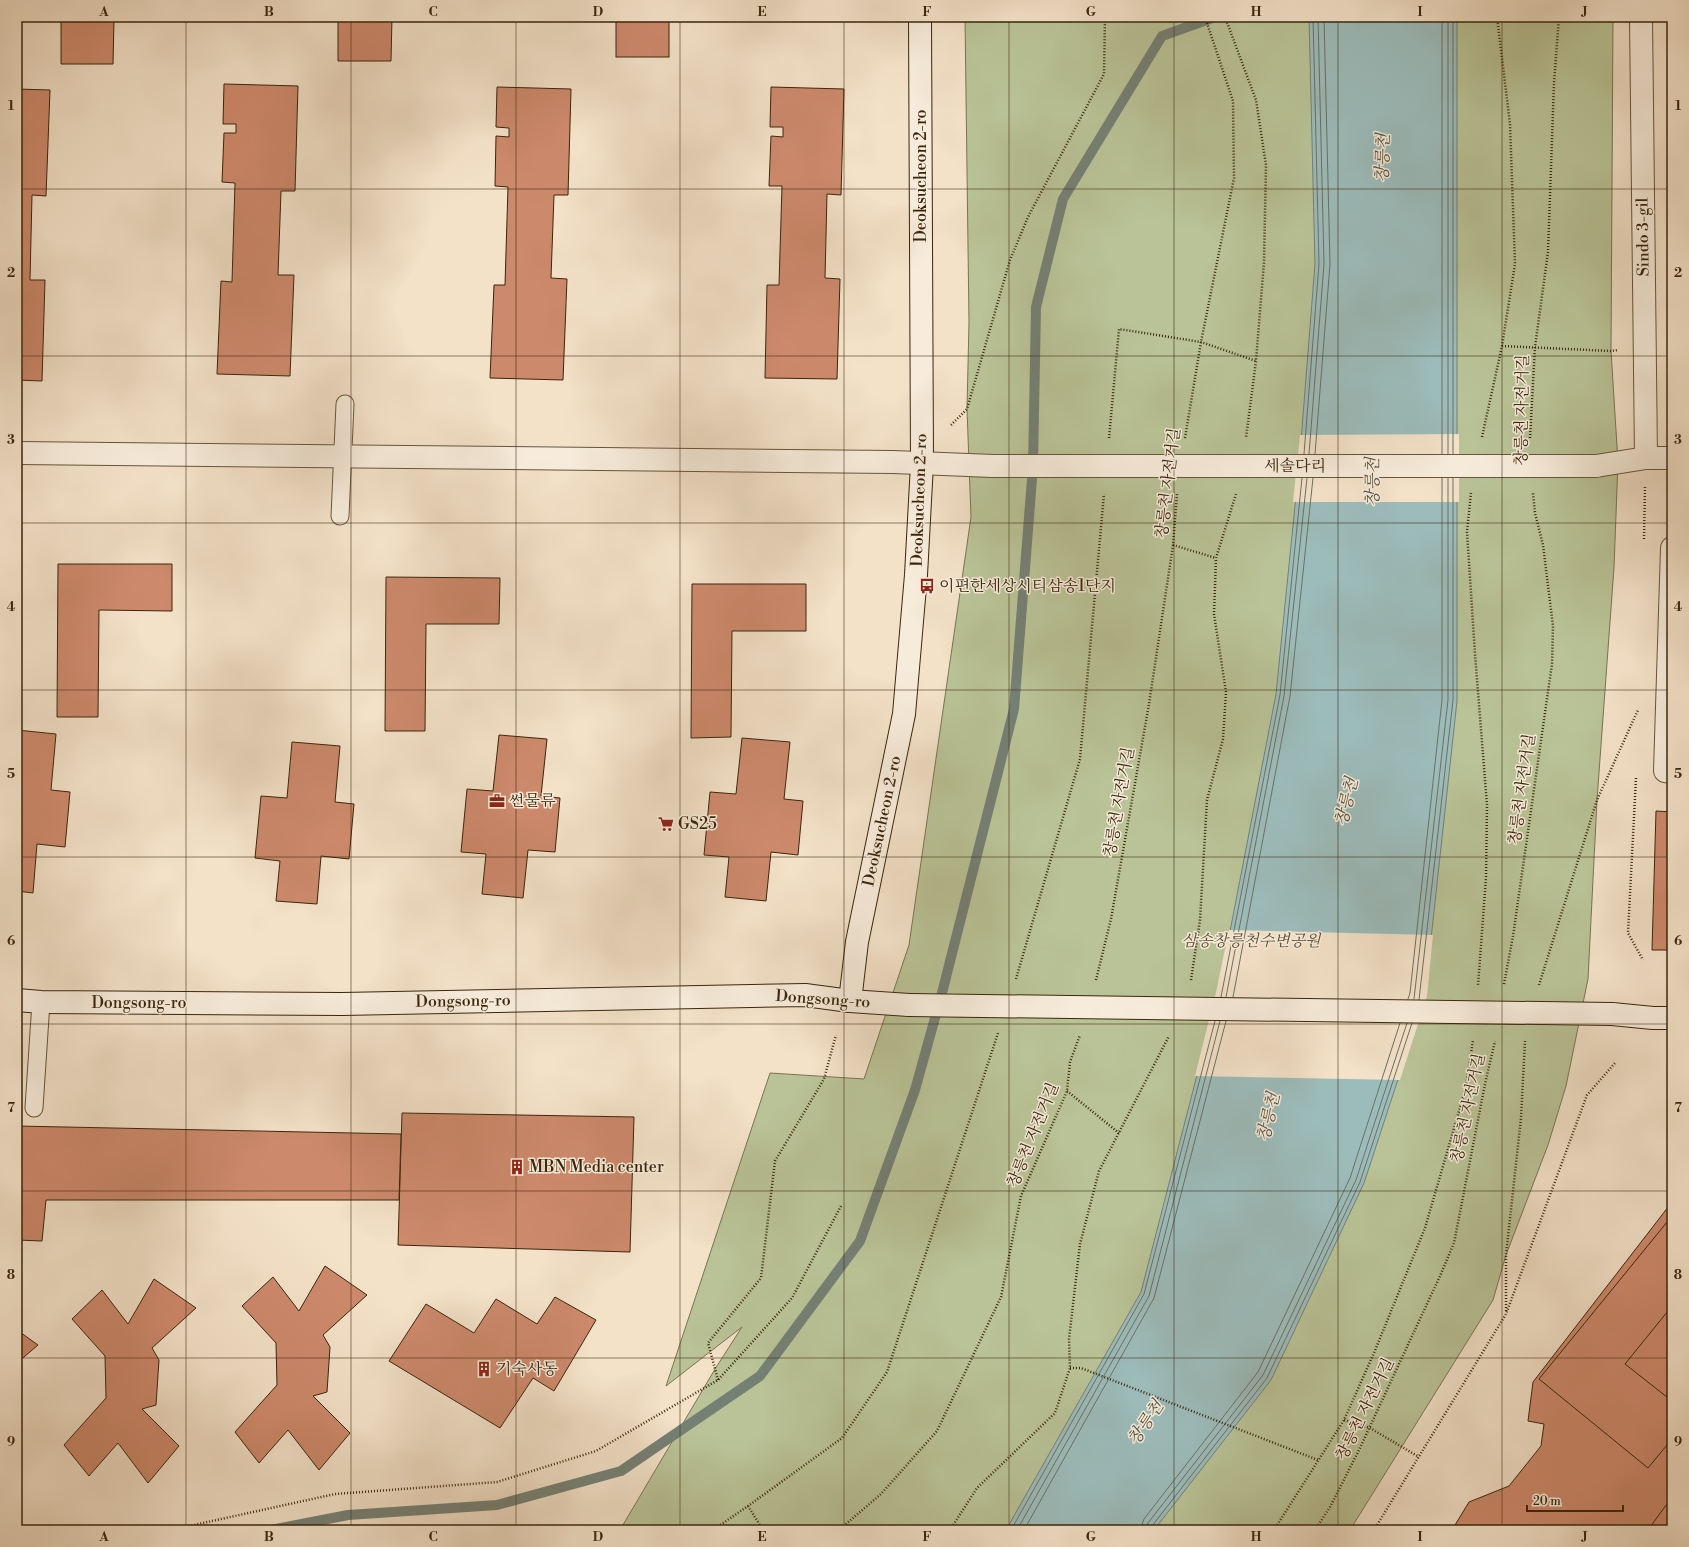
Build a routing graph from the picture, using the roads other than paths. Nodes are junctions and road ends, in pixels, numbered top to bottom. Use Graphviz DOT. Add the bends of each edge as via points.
graph roads {
  1 [pos="920,17"];
  2 [pos="1641,17"];
  3 [pos="344,404"];
  4 [pos="17,453"];
  5 [pos="342,456"];
  6 [pos="1646,458"];
  7 [pos="1672,458"];
  8 [pos="922,464"];
  9 [pos="340,516"];
  10 [pos="1672,548"];
  11 [pos="1668,772"];
  12 [pos="17,1000"];
  13 [pos="850,1001"];
  14 [pos="41,1002"];
  15 [pos="1672,1018"];
  16 [pos="34,1108"];
  1 -- 8 [label="street, Deoksucheon 2-ro"];
  2 -- 6 [label="street, Sindo 3-gil"];
  3 -- 5 [label="lane"];
  4 -- 5 [label="street, 세솔다리"];
  5 -- 8 [label="street, 세솔다리"];
  5 -- 9 [label="lane"];
  6 -- 7 [label="street, 세솔다리"];
  6 -- 8 [label="street, 세솔다리, bridge" via="1596,466"];
  8 -- 13 [label="street, Deoksucheon 2-ro" via="904,714 857,942"];
  10 -- 11 [label="street"];
  12 -- 14 [label="street, Dongsong-ro"];
  13 -- 14 [label="street, Dongsong-ro" via="806,995 342,1004"];
  13 -- 15 [label="street, Dongsong-ro, bridge" via="909,1005 1612,1014"];
  14 -- 16 [label="lane"];
}
